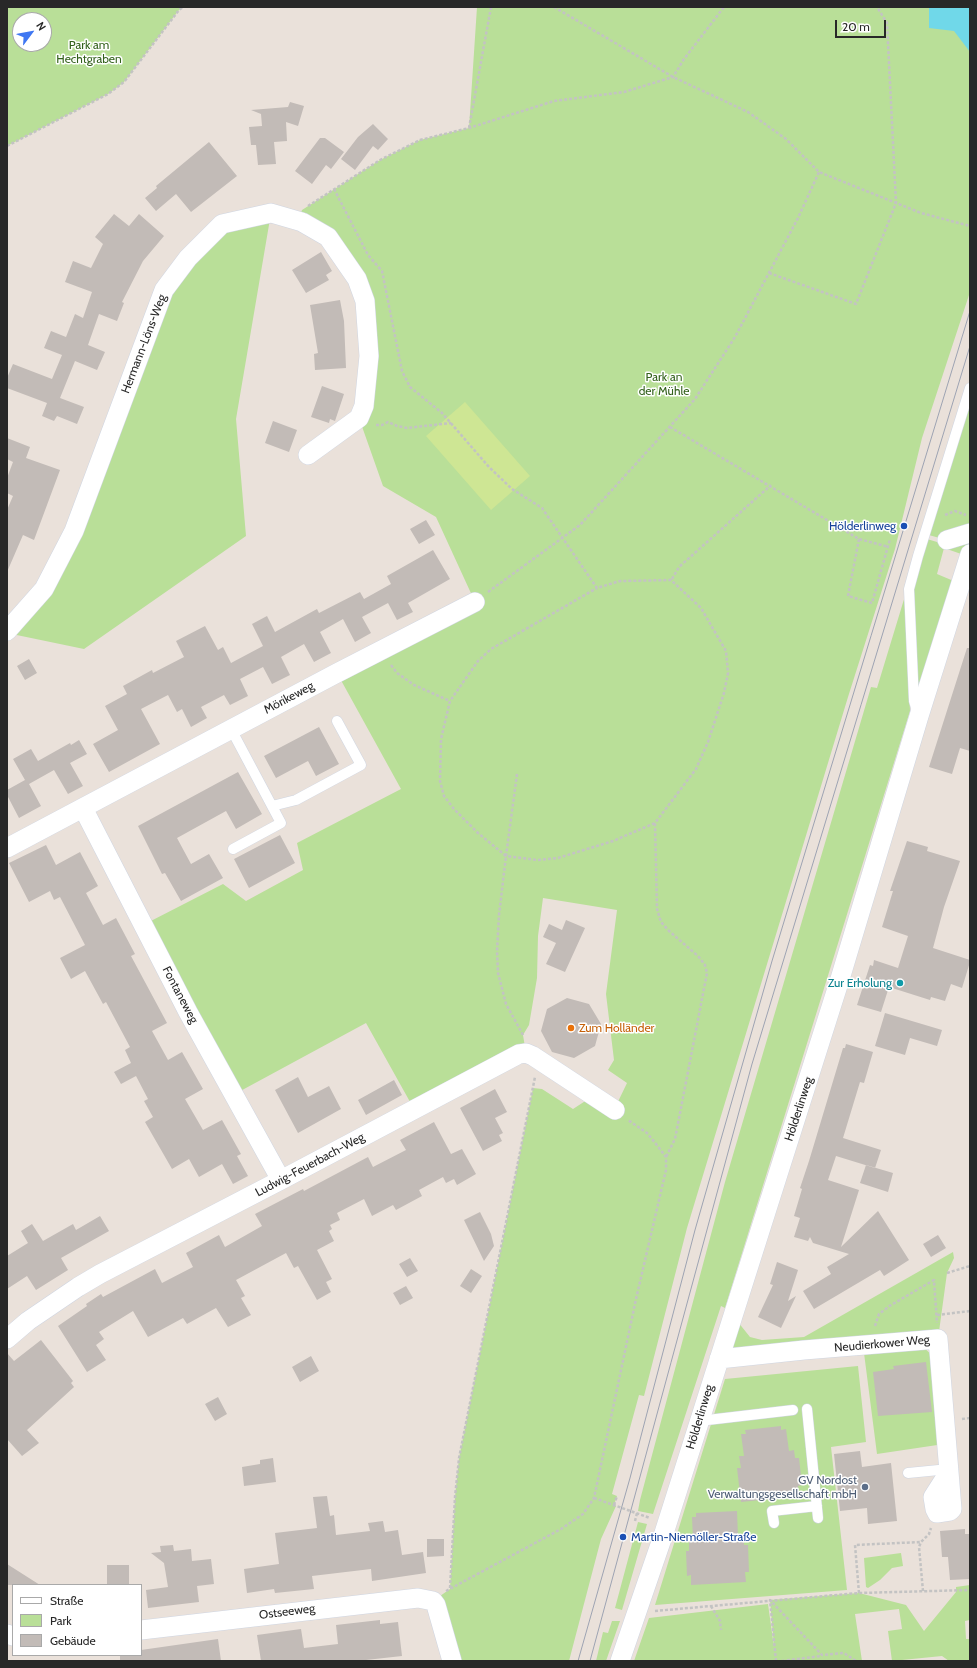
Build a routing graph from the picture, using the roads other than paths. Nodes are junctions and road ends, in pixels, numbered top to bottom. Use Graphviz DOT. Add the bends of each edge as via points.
graph roads {
  1 [pos="970,388"];
  2 [pos="308,455"];
  3 [pos="970,533"];
  4 [pos="947,540"];
  5 [pos="970,554"];
  6 [pos="475,602"];
  7 [pos="7,631"];
  8 [pos="919,716"];
  9 [pos="337,721"];
  10 [pos="231,729"];
  11 [pos="272,806"];
  12 [pos="82,808"];
  13 [pos="7,848"];
  14 [pos="233,849"];
  15 [pos="614,1110"];
  16 [pos="281,1180"];
  17 [pos="7,1339"];
  18 [pos="718,1359"];
  19 [pos="808,1409"];
  20 [pos="793,1410"];
  21 [pos="699,1421"];
  22 [pos="949,1470"];
  23 [pos="908,1473"];
  24 [pos="817,1506"];
  25 [pos="937,1512"];
  26 [pos="818,1518"];
  27 [pos="774,1523"];
  28 [pos="142,1630"];
  29 [pos="452,1661"];
  30 [pos="620,1661"];
  1 -- 8 [label="lane" via="909,589 914,701"];
  2 -- 7 [label="street, Hermann-Löns-Weg" via="359,418 364,406 369,356 366,301 357,280 328,237 302,222 271,213 222,224 188,258 164,290 74,531 44,589"];
  3 -- 4 [label="street"];
  5 -- 8 [label="street, Hölderlinweg"];
  6 -- 10 [label="street, Mörikeweg"];
  8 -- 18 [label="street, Hölderlinweg" via="840,979"];
  9 -- 11 [label="lane" via="361,765 296,800"];
  10 -- 11 [label="lane"];
  10 -- 12 [label="street, Mörikeweg"];
  11 -- 14 [label="lane" via="281,823"];
  12 -- 13 [label="street, Mörikeweg"];
  12 -- 16 [label="street, Fontaneweg" via="188,1012"];
  15 -- 16 [label="street, Ludwig-Feuerbach-Weg" via="532,1056 519,1054"];
  16 -- 17 [label="street, Ludwig-Feuerbach-Weg" via="78,1287 28,1321"];
  18 -- 21 [label="street, Hölderlinweg"];
  18 -- 22 [label="street, Neudierkower Weg" via="938,1339"];
  19 -- 24 [label="lane"];
  20 -- 21 [label="lane"];
  21 -- 30 [label="street, Hölderlinweg"];
  22 -- 23 [label="lane"];
  22 -- 25 [label="street" via="933,1497 934,1509"];
  24 -- 26 [label="lane"];
  24 -- 27 [label="lane" via="772,1511"];
  28 -- 29 [label="street, Ostseeweg" via="418,1598 433,1601 436,1605"];
}
